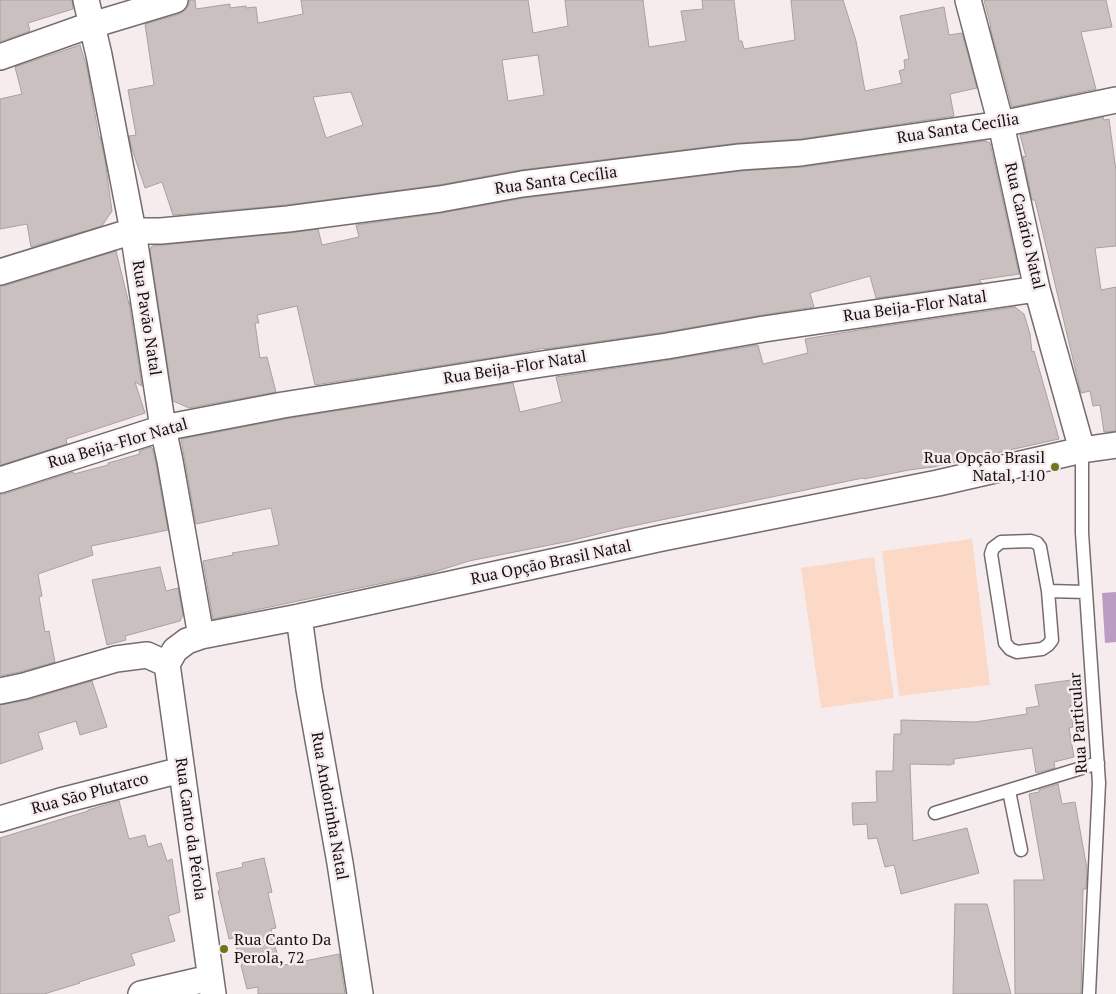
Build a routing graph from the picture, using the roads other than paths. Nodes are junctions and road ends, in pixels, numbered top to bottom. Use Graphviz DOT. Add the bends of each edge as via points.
graph roads {
  1 [pos="86,0"];
  2 [pos="175,0"];
  3 [pos="968,0"];
  4 [pos="92,25"];
  5 [pos="0,57"];
  6 [pos="1116,100"];
  7 [pos="1001,124"];
  8 [pos="133,231"];
  9 [pos="0,272"];
  10 [pos="1037,289"];
  11 [pos="163,428"];
  12 [pos="1116,445"];
  13 [pos="1082,450"];
  14 [pos="0,480"];
  15 [pos="1048,591"];
  16 [pos="1086,592"];
  17 [pos="299,618"];
  18 [pos="201,636"];
  19 [pos="167,664"];
  20 [pos="0,691"];
  21 [pos="1098,763"];
  22 [pos="181,770"];
  23 [pos="1009,790"];
  24 [pos="935,813"];
  25 [pos="0,819"];
  26 [pos="1021,850"];
  27 [pos="212,986"];
  28 [pos="141,994"];
  29 [pos="360,994"];
  30 [pos="1089,994"];
  1 -- 4 [label="street, Rua Pavão Natal"];
  2 -- 4 [label="street"];
  3 -- 7 [label="street, Rua Canário Natal"];
  4 -- 5 [label="street"];
  4 -- 8 [label="street, Rua Pavão Natal"];
  6 -- 7 [label="street, Rua Santa Cecília"];
  7 -- 8 [label="street, Rua Santa Cecília" via="801,153 740,157 522,184 440,199 288,219"];
  7 -- 10 [label="street, Rua Canário Natal"];
  8 -- 9 [label="street, Rua Santa Cecília"];
  8 -- 11 [label="street, Rua Pavão Natal"];
  10 -- 11 [label="street, Rua Beija-Flor Natal" via="532,365"];
  10 -- 13 [label="street, Rua Canário Natal"];
  11 -- 14 [label="street, Rua Beija-Flor Natal"];
  11 -- 18 [label="street, Rua Pavão Natal"];
  12 -- 13 [label="street, Rua Opção Brasil Natal"];
  13 -- 16 [label="lane, Rua Particular"];
  13 -- 17 [label="street, Rua Opção Brasil Natal"];
  15 -- 15 [label="lane" via="1051,642 1042,649 1017,652 1010,649 1005,643 991,554 993,548 1001,542 1037,543"];
  15 -- 16 [label="lane"];
  16 -- 21 [label="lane, Rua Particular"];
  17 -- 18 [label="street, Rua Opção Brasil Natal"];
  17 -- 29 [label="street, Rua Andorinha Natal"];
  18 -- 19 [label="street, Rua Opção Brasil Natal" via="175,650"];
  19 -- 20 [label="street" via="147,655 116,660"];
  19 -- 22 [label="street, Rua Canto da Pérola"];
  21 -- 23 [label="lane"];
  21 -- 30 [label="lane, Rua Particular"];
  22 -- 25 [label="street, Rua São Plutarco"];
  22 -- 27 [label="street, Rua Canto da Pérola"];
  23 -- 24 [label="lane"];
  23 -- 26 [label="lane"];
  27 -- 28 [label="street"];
}
